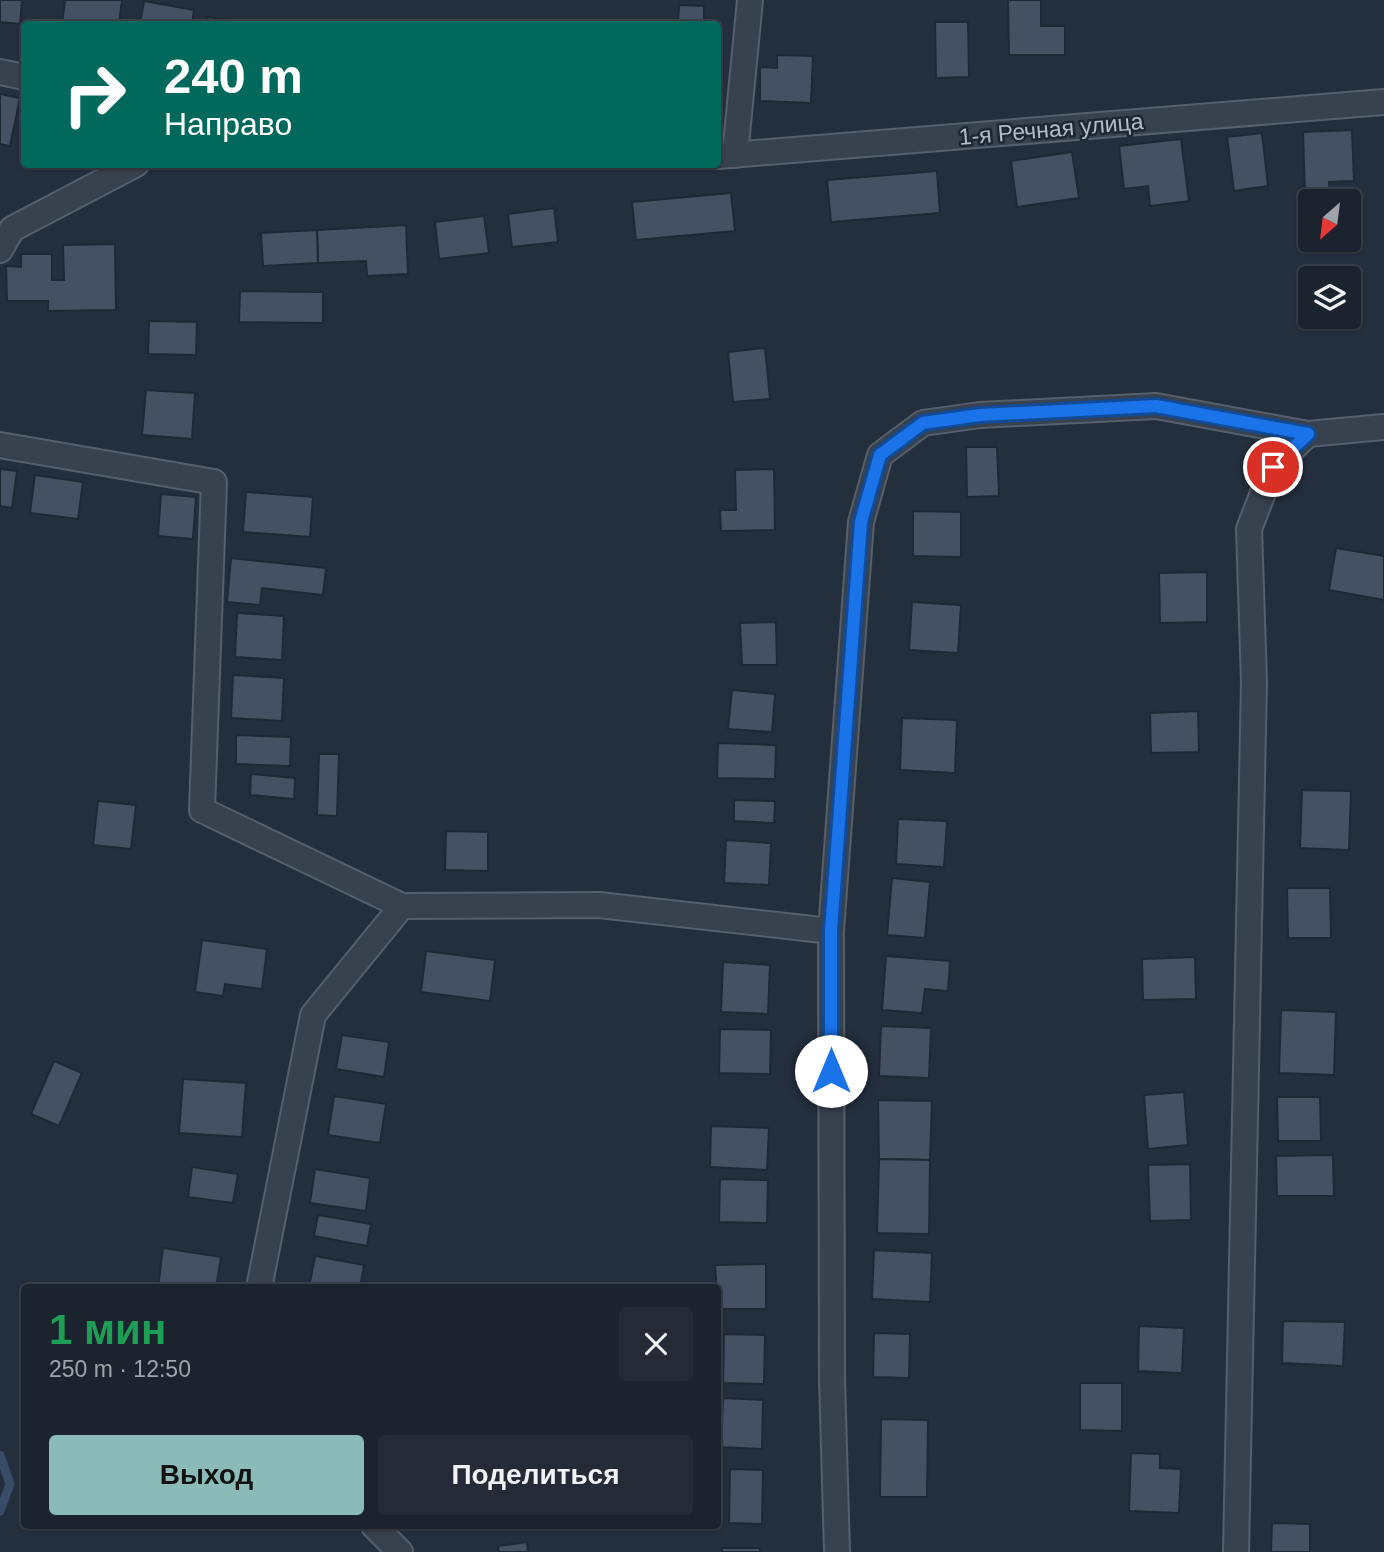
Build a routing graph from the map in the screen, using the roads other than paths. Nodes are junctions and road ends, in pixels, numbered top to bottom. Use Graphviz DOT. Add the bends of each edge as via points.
graph roads {
  1 [pos="750,0"];
  2 [pos="0,72"];
  3 [pos="21,76"];
  4 [pos="1384,102"];
  5 [pos="726,156"];
  6 [pos="128,168"];
  7 [pos="0,250"];
  8 [pos="1384,427"];
  9 [pos="1308,434"];
  10 [pos="0,445"];
  11 [pos="402,906"];
  12 [pos="831,931"];
  13 [pos="260,1284"];
  14 [pos="377,1529"];
  15 [pos="400,1552"];
  16 [pos="837,1552"];
  17 [pos="1236,1552"];
  1 -- 5 [label="street"];
  2 -- 3 [label="street"];
  4 -- 5 [label="street, 1-я Речная улица"];
  6 -- 7 [label="street" via="12,229"];
  8 -- 9 [label="street"];
  9 -- 12 [label="street" via="1156,406 980,415 923,423 880,455 861,522"];
  9 -- 17 [label="street" via="1273,467 1250,529 1254,682"];
  10 -- 11 [label="street" via="214,482 202,810"];
  11 -- 12 [label="street" via="599,905"];
  11 -- 13 [label="street" via="313,1015"];
  12 -- 16 [label="street"];
  14 -- 15 [label="street"];
}
